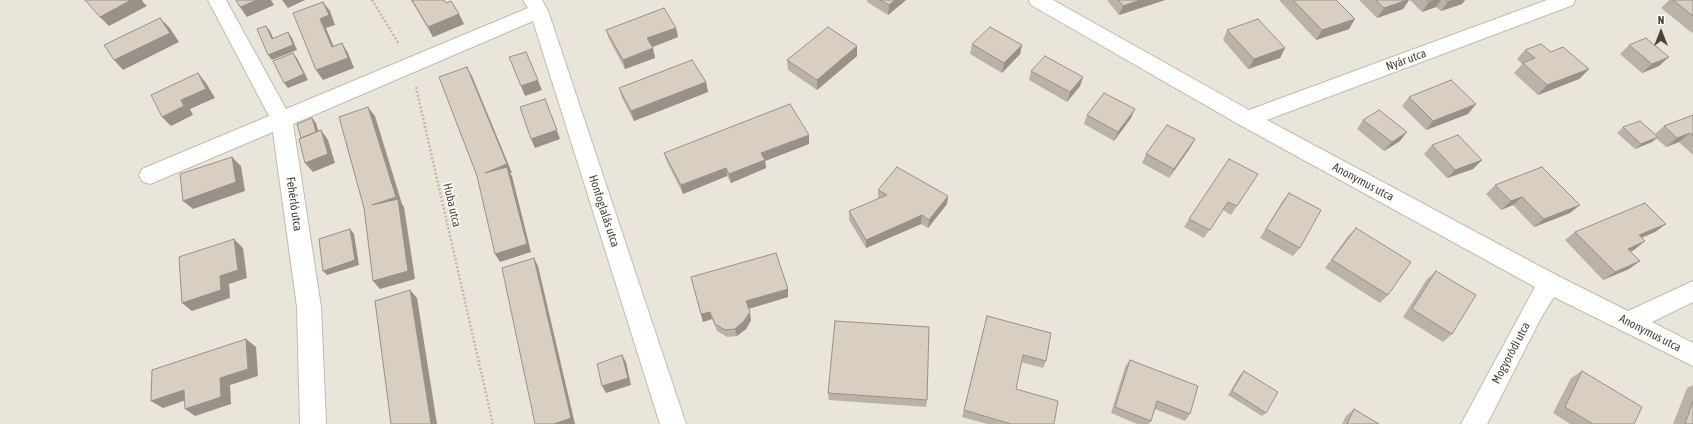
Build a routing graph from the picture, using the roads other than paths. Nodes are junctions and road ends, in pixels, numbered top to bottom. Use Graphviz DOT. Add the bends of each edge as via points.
graph roads {
  1 [pos="217,0"];
  2 [pos="1038,0"];
  3 [pos="1566,0"];
  4 [pos="535,5"];
  5 [pos="1247,119"];
  6 [pos="282,120"];
  7 [pos="150,175"];
  8 [pos="1550,283"];
  9 [pos="1693,291"];
  10 [pos="1628,322"];
  11 [pos="1693,354"];
  12 [pos="314,424"];
  13 [pos="673,424"];
  14 [pos="1474,424"];
  1 -- 6 [label="street, Fehérló utca"];
  2 -- 5 [label="street, Anonymus utca"];
  3 -- 5 [label="street, Nyár utca"];
  4 -- 6 [label="street" via="411,64"];
  4 -- 13 [label="street, Honfoglalás utca"];
  5 -- 8 [label="street, Anonymus utca"];
  6 -- 7 [label="street"];
  6 -- 12 [label="street, Fehérló utca" via="309,307"];
  8 -- 10 [label="street, Anonymus utca"];
  8 -- 14 [label="street, Mogyoródi utca"];
  9 -- 10 [label="street"];
  10 -- 11 [label="street, Anonymus utca"];
}
